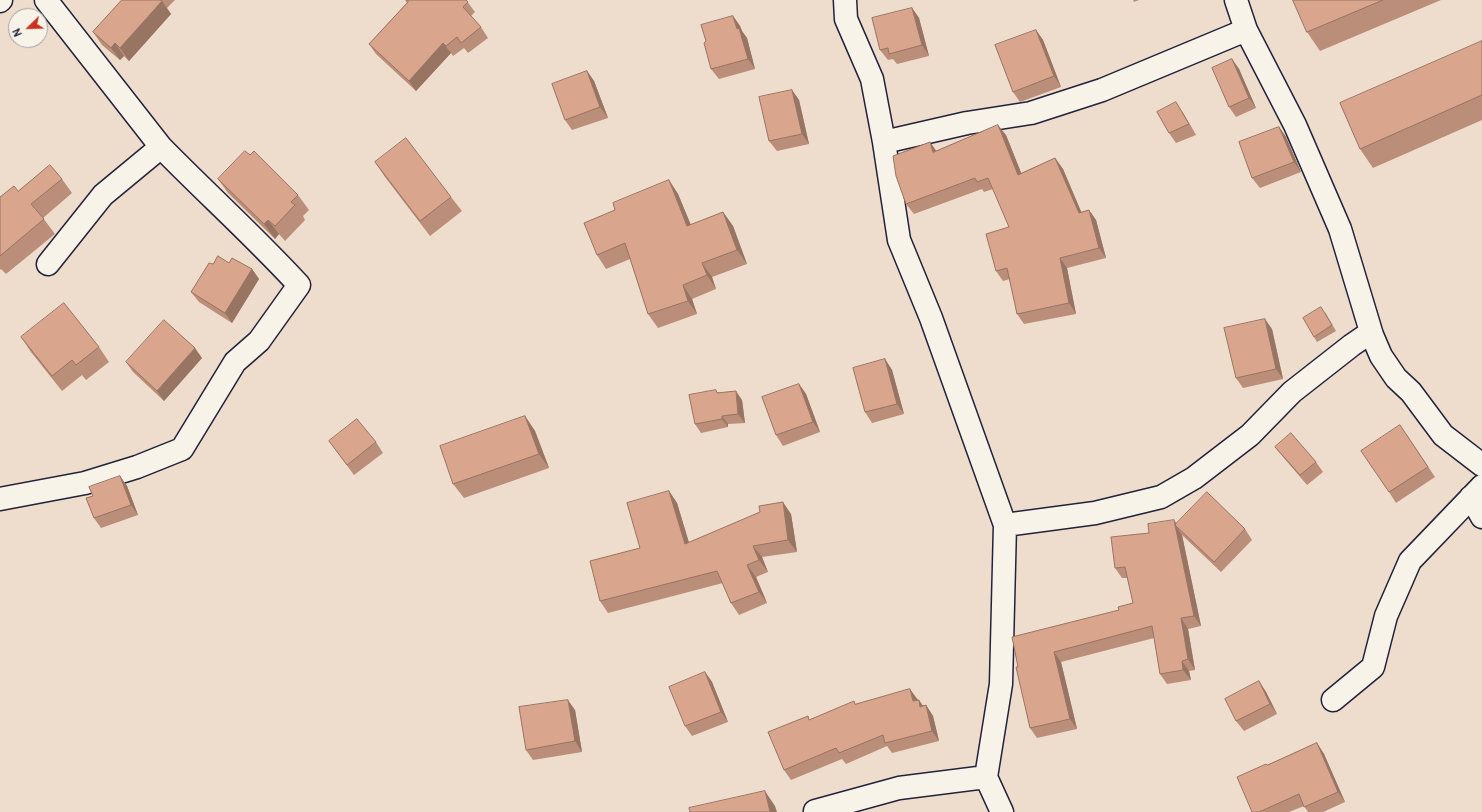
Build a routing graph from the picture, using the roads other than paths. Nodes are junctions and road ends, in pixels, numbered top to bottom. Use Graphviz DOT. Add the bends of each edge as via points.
graph roads {
  1 [pos="46,0"];
  2 [pos="845,0"];
  3 [pos="1236,0"];
  4 [pos="1246,30"];
  5 [pos="884,142"];
  6 [pos="161,147"];
  7 [pos="48,264"];
  8 [pos="1371,332"];
  9 [pos="1482,465"];
  10 [pos="1476,492"];
  11 [pos="0,499"];
  12 [pos="1482,517"];
  13 [pos="1005,525"];
  14 [pos="1333,700"];
  15 [pos="986,777"];
  16 [pos="815,811"];
  17 [pos="1002,812"];
  1 -- 6 [label="street"];
  2 -- 5 [label="street" via="846,19 872,79"];
  3 -- 4 [label="street"];
  4 -- 5 [label="street" via="1102,90 1031,113 967,123"];
  4 -- 8 [label="street" via="1295,125 1340,229"];
  5 -- 13 [label="street" via="899,240 931,318"];
  6 -- 7 [label="street" via="103,195"];
  6 -- 11 [label="street" via="265,247 299,285 259,341 235,362 182,449 137,467 85,483"];
  8 -- 9 [label="street" via="1381,356 1396,378 1411,392 1443,436"];
  8 -- 13 [label="street" via="1292,392 1250,435 1194,478 1161,497 1095,513"];
  10 -- 12 [label="street"];
  10 -- 14 [label="street" via="1410,562 1386,616 1373,667"];
  13 -- 15 [label="street" via="1001,684"];
  15 -- 16 [label="street" via="899,788"];
  15 -- 17 [label="street"];
}
